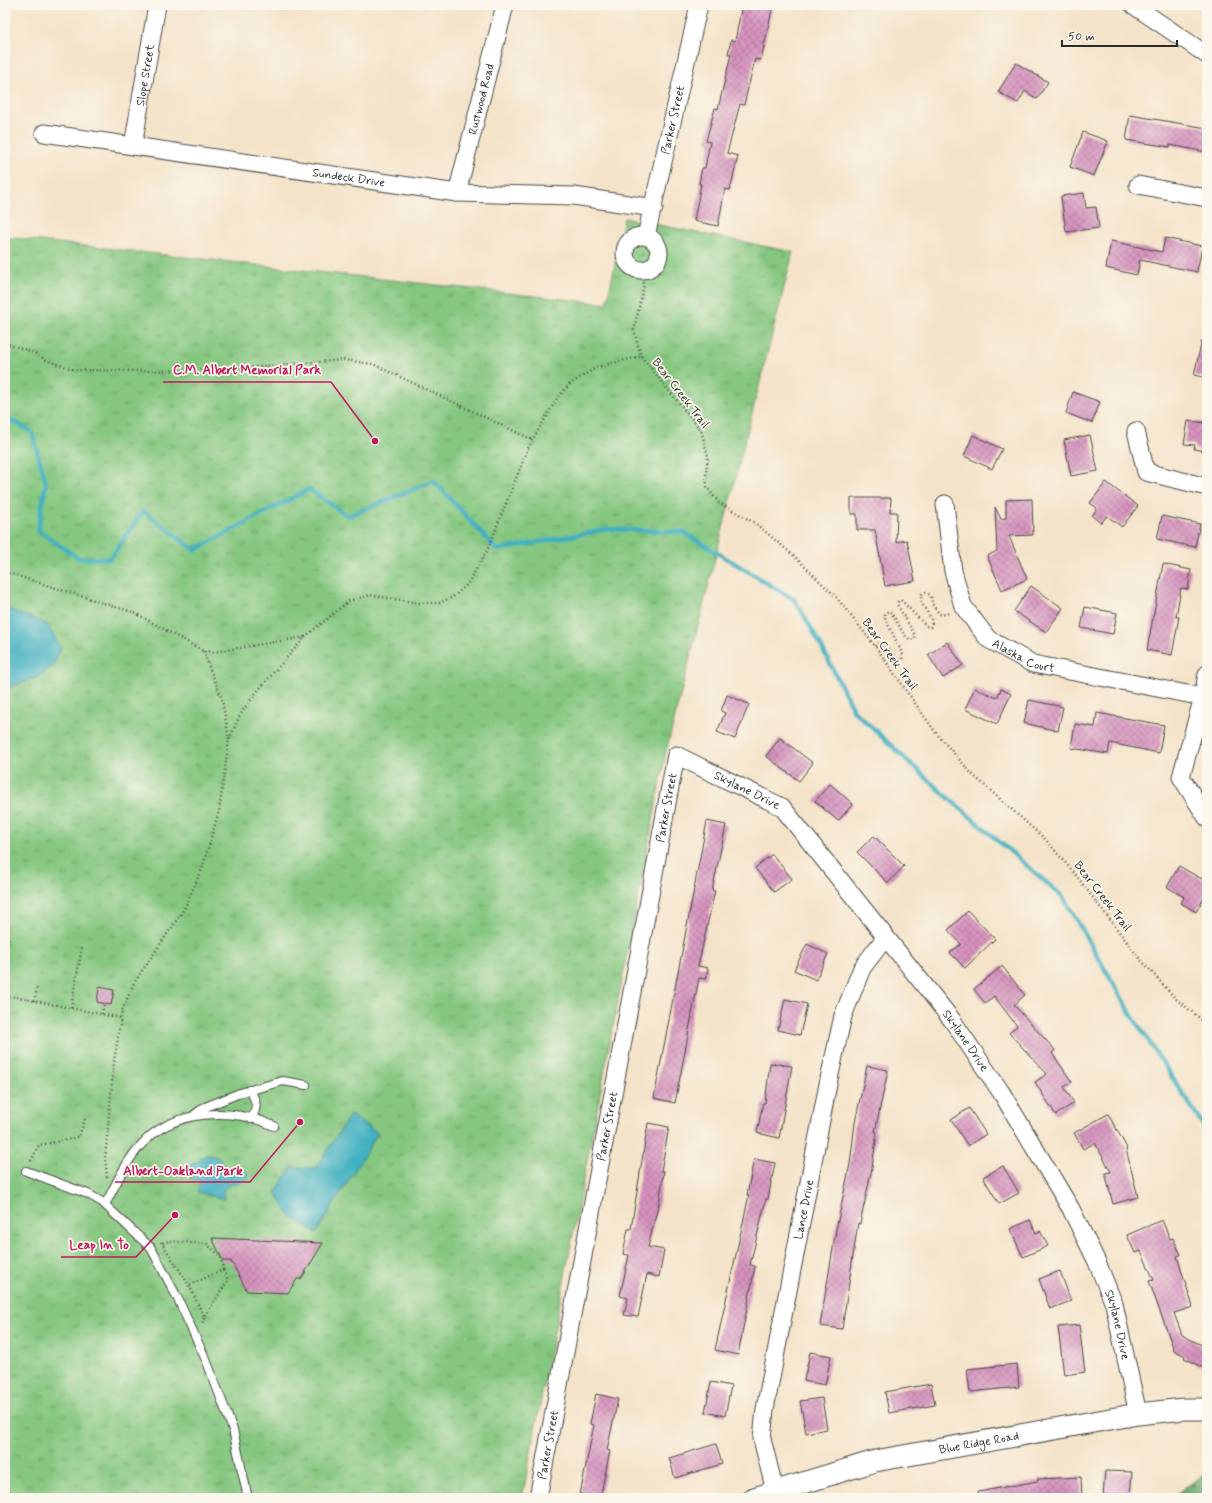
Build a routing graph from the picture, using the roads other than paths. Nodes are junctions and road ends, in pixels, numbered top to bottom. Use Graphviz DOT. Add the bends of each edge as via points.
graph roads {
  1 [pos="157,5"];
  2 [pos="505,5"];
  3 [pos="700,5"];
  4 [pos="1133,5"];
  5 [pos="1207,55"];
  6 [pos="44,133"];
  7 [pos="133,146"];
  8 [pos="1138,185"];
  9 [pos="457,193"];
  10 [pos="1207,198"];
  11 [pos="654,208"];
  12 [pos="646,236"];
  13 [pos="1136,431"];
  14 [pos="1207,487"];
  15 [pos="945,504"];
  16 [pos="1207,674"];
  17 [pos="1203,697"];
  18 [pos="676,755"];
  19 [pos="1207,818"];
  20 [pos="886,938"];
  21 [pos="306,1086"];
  22 [pos="250,1090"];
  23 [pos="193,1116"];
  24 [pos="251,1119"];
  25 [pos="274,1126"];
  26 [pos="26,1171"];
  27 [pos="103,1203"];
  28 [pos="1207,1409"];
  29 [pos="1138,1414"];
  30 [pos="775,1492"];
  31 [pos="248,1498"];
  32 [pos="538,1498"];
  33 [pos="754,1498"];
  1 -- 7 [label="street, Slope Street"];
  2 -- 9 [label="street, Rustwood Road"];
  3 -- 11 [label="street, Parker Street"];
  4 -- 5 [label="street"];
  6 -- 7 [label="street, Sundeck Drive"];
  7 -- 9 [label="street, Sundeck Drive"];
  8 -- 10 [label="street"];
  9 -- 11 [label="street, Sundeck Drive" via="574,196"];
  11 -- 12 [label="street, Parker Street"];
  12 -- 12 [label="street" via="656,242 659,259 651,268 640,270 626,260 625,249 631,240"];
  13 -- 14 [label="street" via="1146,472"];
  15 -- 17 [label="street, Alaska Court" via="953,571 963,606 988,639 1033,664"];
  16 -- 17 [label="street"];
  17 -- 19 [label="street" via="1181,777"];
  18 -- 20 [label="street, Skylane Drive" via="782,806"];
  18 -- 32 [label="street, Parker Street"];
  20 -- 29 [label="street, Skylane Drive" via="957,1026 1001,1092 1071,1209 1114,1304"];
  20 -- 30 [label="street, Lance Drive" via="862,968 843,1016 829,1079 765,1409 762,1439"];
  21 -- 22 [label="lane" via="283,1081"];
  22 -- 23 [label="lane" via="203,1108"];
  22 -- 24 [label="lane" via="256,1098 256,1107"];
  23 -- 24 [label="lane" via="227,1115"];
  23 -- 27 [label="lane" via="153,1133 140,1145"];
  24 -- 25 [label="lane"];
  26 -- 27 [label="lane" via="88,1194"];
  27 -- 31 [label="lane" via="151,1248 177,1297 207,1362 233,1430"];
  28 -- 29 [label="street, Blue Ridge Road"];
  29 -- 30 [label="street, Blue Ridge Road" via="875,1461"];
  30 -- 33 [label="street, Blue Ridge Road"];
}
